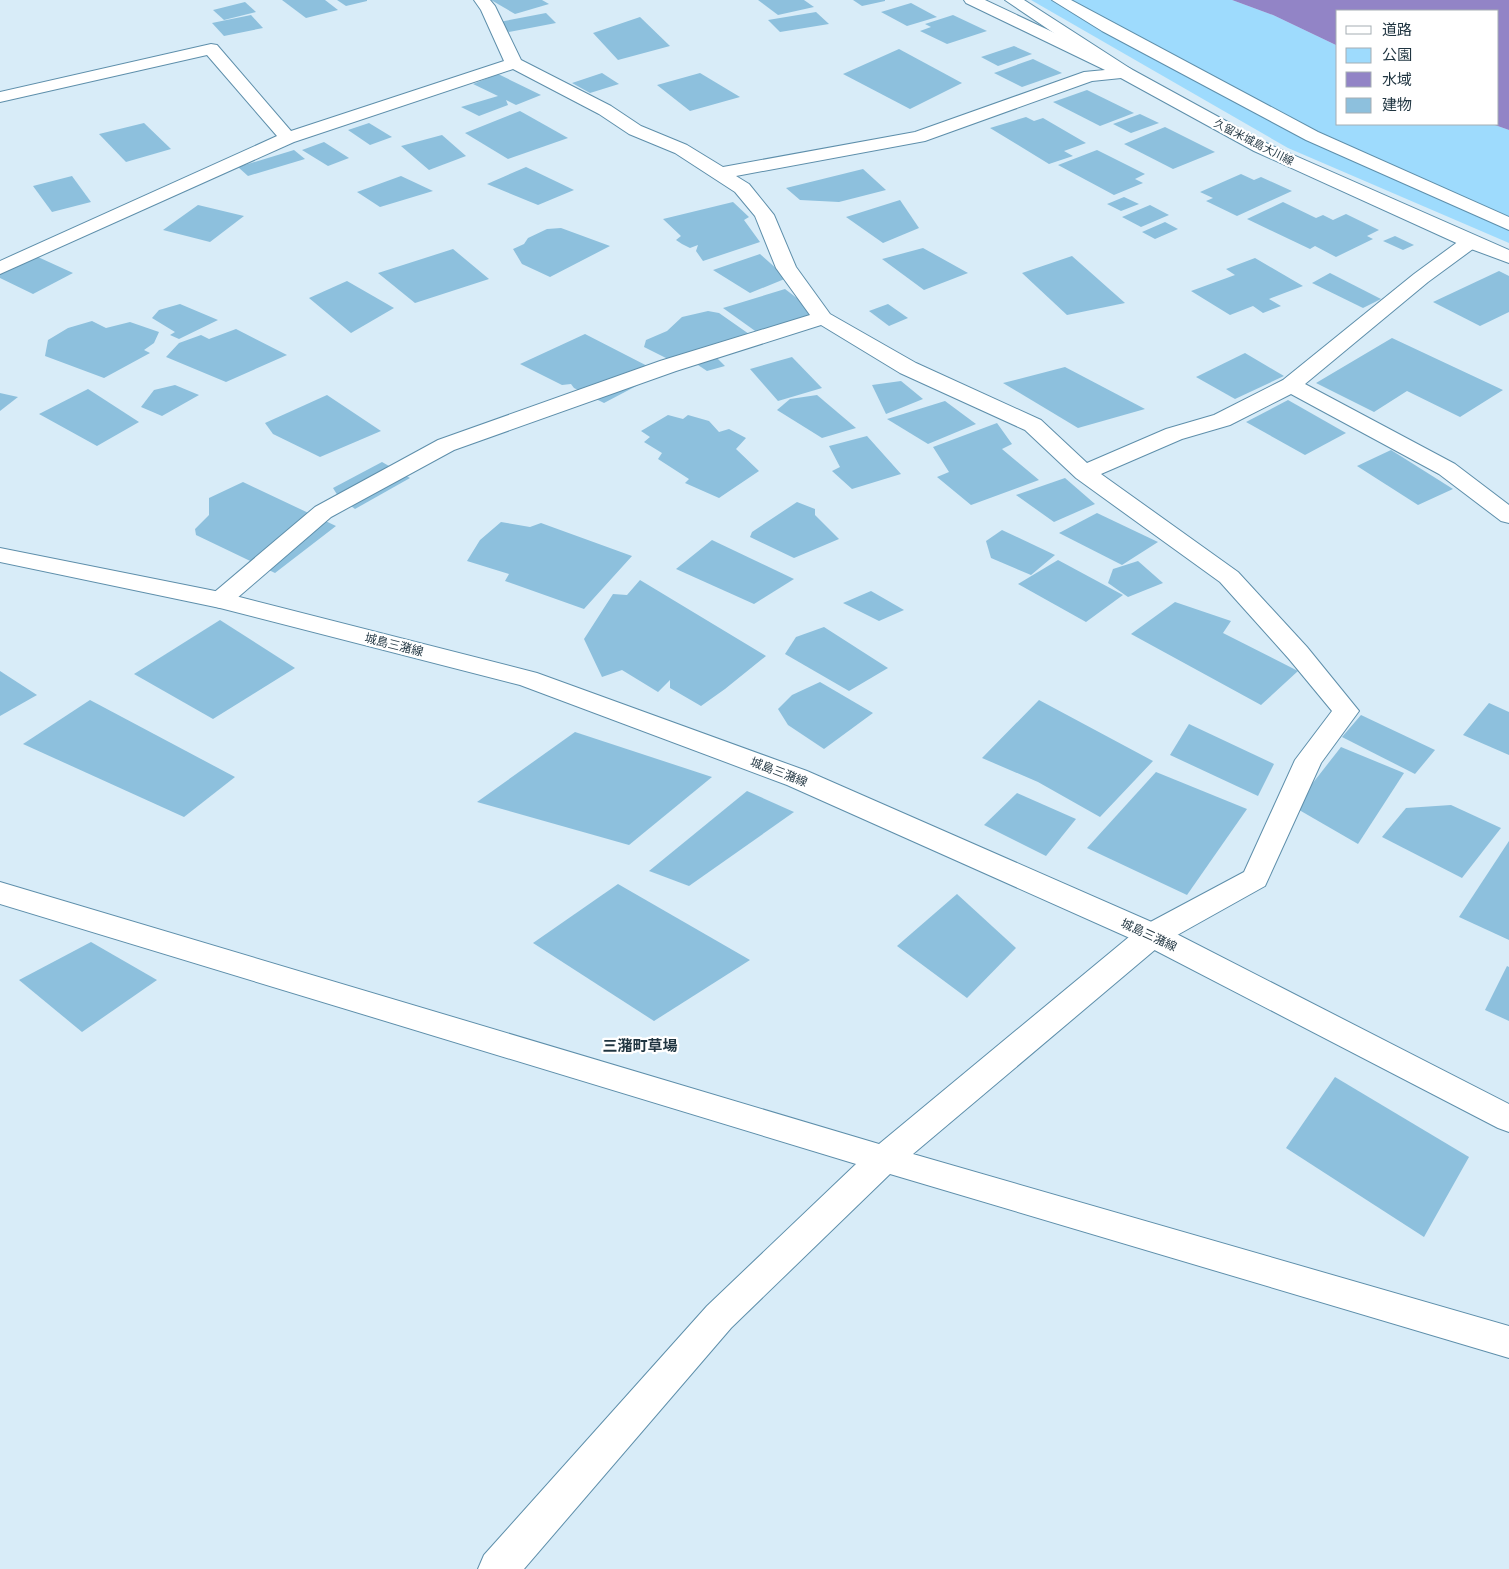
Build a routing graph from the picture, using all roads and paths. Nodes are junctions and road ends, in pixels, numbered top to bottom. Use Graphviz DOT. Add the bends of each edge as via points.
graph roads {
  1 [pos="482,0"];
  2 [pos="972,0"];
  3 [pos="1013,0"];
  4 [pos="1060,0"];
  5 [pos="514,63"];
  6 [pos="1125,73"];
  7 [pos="0,97"];
  8 [pos="288,138"];
  9 [pos="717,174"];
  10 [pos="1509,224"];
  11 [pos="1470,242"];
  12 [pos="1509,257"];
  13 [pos="0,268"];
  14 [pos="823,318"];
  15 [pos="1291,385"];
  16 [pos="1084,473"];
  17 [pos="1509,516"];
  18 [pos="0,555"];
  19 [pos="220,600"];
  20 [pos="0,893"];
  21 [pos="1152,935"];
  22 [pos="1509,1119"];
  23 [pos="884,1159"];
  24 [pos="1509,1342"];
  25 [pos="498,1569"];
  1 -- 5 [label="street"];
  2 -- 6 [label="street"];
  3 -- 6 [label="street, 久留米城島大川線"];
  4 -- 10 [label="street" via="1312,136"];
  5 -- 8 [label="street" via="400,98"];
  5 -- 9 [label="street" via="605,110 635,130 681,149"];
  6 -- 9 [label="street" via="1090,76 910,140"];
  6 -- 11 [label="street, 久留米城島大川線" via="1260,147"];
  7 -- 8 [label="street" via="211,49"];
  8 -- 13 [label="street"];
  9 -- 14 [label="street" via="742,188 764,215 786,268"];
  11 -- 12 [label="street, 久留米城島大川線"];
  11 -- 15 [label="street" via="1420,278"];
  14 -- 16 [label="street" via="908,368 1033,425"];
  14 -- 19 [label="street" via="668,366 446,445 324,512"];
  15 -- 16 [label="street" via="1222,420 1174,434"];
  15 -- 17 [label="street" via="1447,469"];
  16 -- 21 [label="street" via="1229,577 1346,711 1309,760 1255,879"];
  18 -- 19 [label="street, 城島三潴線"];
  19 -- 21 [label="street, 城島三潴線" via="528,679 797,778"];
  20 -- 23 [label="street"];
  21 -- 22 [label="street, 城島三潴線"];
  21 -- 23 [label="street"];
  23 -- 24 [label="street"];
  23 -- 25 [label="street" via="719,1317"];
}
